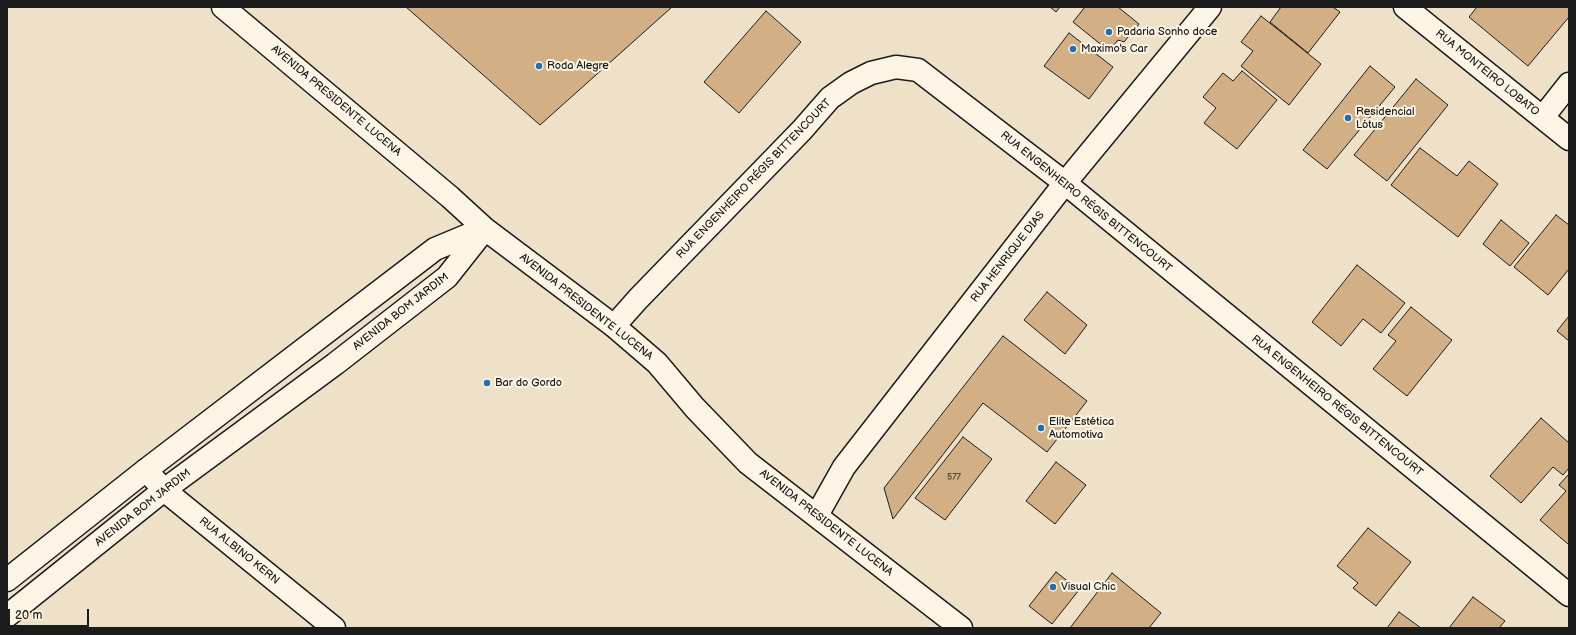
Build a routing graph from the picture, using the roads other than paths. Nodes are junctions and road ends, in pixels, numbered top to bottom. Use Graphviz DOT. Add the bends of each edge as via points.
graph roads {
  1 [pos="223,7"];
  2 [pos="1210,7"];
  3 [pos="1405,7"];
  4 [pos="1569,84"];
  5 [pos="1543,117"];
  6 [pos="1569,139"];
  7 [pos="1065,183"];
  8 [pos="485,229"];
  9 [pos="614,326"];
  10 [pos="315,341"];
  11 [pos="335,364"];
  12 [pos="146,470"];
  13 [pos="164,490"];
  14 [pos="817,515"];
  15 [pos="7,580"];
  16 [pos="1569,596"];
  17 [pos="7,616"];
  18 [pos="334,628"];
  19 [pos="961,628"];
  1 -- 8 [label="street, AVENIDA PRESIDENTE LUCENA"];
  2 -- 7 [label="street, RUA HENRIQUE DIAS"];
  3 -- 5 [label="street, RUA MONTEIRO LOBATO"];
  4 -- 5 [label="street"];
  5 -- 6 [label="street, RUA MONTEIRO LOBATO"];
  7 -- 9 [label="street, RUA ENGENHEIRO RÉGIS BITTENCOURT" via="918,70 896,67 871,73 830,98 797,136"];
  7 -- 14 [label="street, RUA HENRIQUE DIAS" via="844,467"];
  7 -- 16 [label="street, RUA ENGENHEIRO RÉGIS BITTENCOURT"];
  8 -- 9 [label="street, AVENIDA PRESIDENTE LUCENA"];
  8 -- 10 [label="street" via="435,249"];
  8 -- 11 [label="street, AVENIDA BOM JARDIM" via="447,277"];
  9 -- 14 [label="street, AVENIDA PRESIDENTE LUCENA" via="657,363 695,408 748,463"];
  10 -- 11 [label="street"];
  10 -- 12 [label="street"];
  11 -- 13 [label="street, AVENIDA BOM JARDIM"];
  12 -- 13 [label="street, RUA ALBINO KERN"];
  12 -- 15 [label="street"];
  13 -- 17 [label="street, AVENIDA BOM JARDIM"];
  13 -- 18 [label="street, RUA ALBINO KERN"];
  14 -- 19 [label="street, AVENIDA PRESIDENTE LUCENA"];
}
